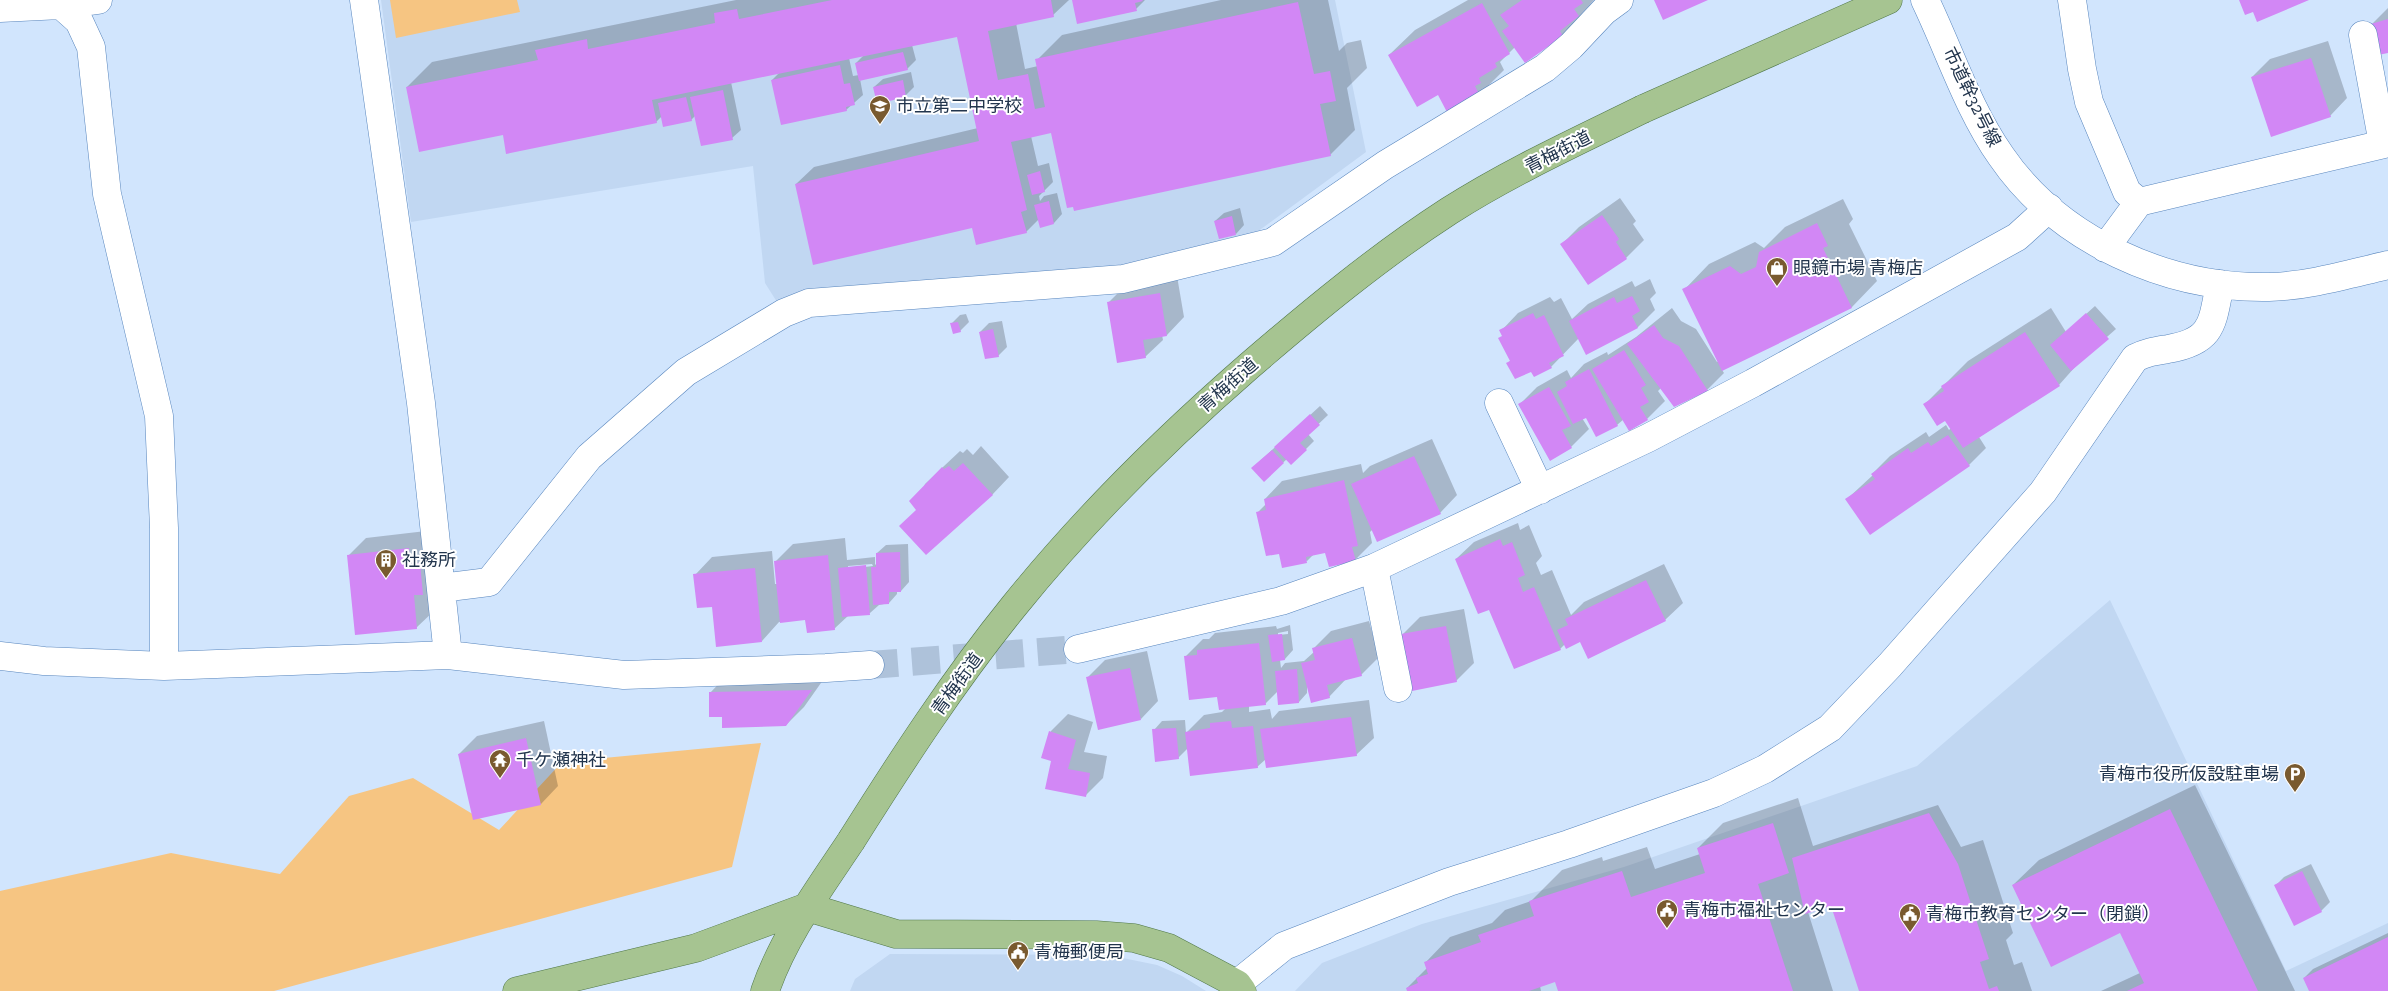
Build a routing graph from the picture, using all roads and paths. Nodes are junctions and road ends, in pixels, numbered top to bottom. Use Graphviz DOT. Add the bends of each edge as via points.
graph roads {
  1 [pos="98,0"];
  2 [pos="364,0"];
  3 [pos="1619,0"];
  4 [pos="1888,0"];
  5 [pos="1926,0"];
  6 [pos="2072,0"];
  7 [pos="60,3"];
  8 [pos="0,8"];
  9 [pos="2363,35"];
  10 [pos="2386,143"];
  11 [pos="2139,202"];
  12 [pos="2049,208"];
  13 [pos="2105,248"];
  14 [pos="2388,265"];
  15 [pos="2220,284"];
  16 [pos="1499,403"];
  17 [pos="1540,490"];
  18 [pos="1374,568"];
  19 [pos="440,588"];
  20 [pos="1078,649"];
  21 [pos="448,655"];
  22 [pos="0,656"];
  23 [pos="870,665"];
  24 [pos="164,666"];
  25 [pos="1398,688"];
  26 [pos="807,908"];
  27 [pos="1240,988"];
  28 [pos="517,991"];
  29 [pos="765,991"];
  1 -- 7 [label="street"];
  2 -- 19 [label="street" via="421,403"];
  3 -- 19 [label="street" via="1545,68 1385,166 1273,242 1122,279 809,303 784,313 686,372 589,457 489,582"];
  4 -- 26 [label="main road, 青梅街道, bridge" via="1643,108 1527,166 1450,210 1309,314 1182,425 1082,527 1014,606 942,702"];
  5 -- 12 [label="street, 市道幹32号線" via="1988,136 2002,158"];
  6 -- 11 [label="street" via="2089,102 2128,192"];
  7 -- 8 [label="street"];
  7 -- 24 [label="street" via="79,21 91,47 106,194 159,416 164,528"];
  9 -- 10 [label="street"];
  10 -- 11 [label="street"];
  11 -- 13 [label="street"];
  12 -- 13 [label="street, 市道幹32号線"];
  12 -- 17 [label="street" via="2017,237 1753,383"];
  13 -- 15 [label="street, 市道幹32号線" via="2129,260 2187,279"];
  14 -- 15 [label="street, 市道幹32号線" via="2311,282 2270,287"];
  15 -- 27 [label="street" via="2212,323 2206,332 2194,343 2147,351 2135,358 2043,492 1830,728 1765,769 1714,793 1449,882 1284,946"];
  16 -- 17 [label="street"];
  17 -- 18 [label="street"];
  18 -- 20 [label="street" via="1281,601"];
  18 -- 25 [label="street"];
  19 -- 21 [label="street"];
  21 -- 23 [label="street" via="624,675"];
  21 -- 24 [label="street"];
  22 -- 24 [label="street"];
  26 -- 27 [label="main road" via="896,934 1096,934 1134,938 1169,948"];
  26 -- 28 [label="main road" via="696,948"];
  26 -- 29 [label="main road, 青梅街道" via="776,960"];
}
